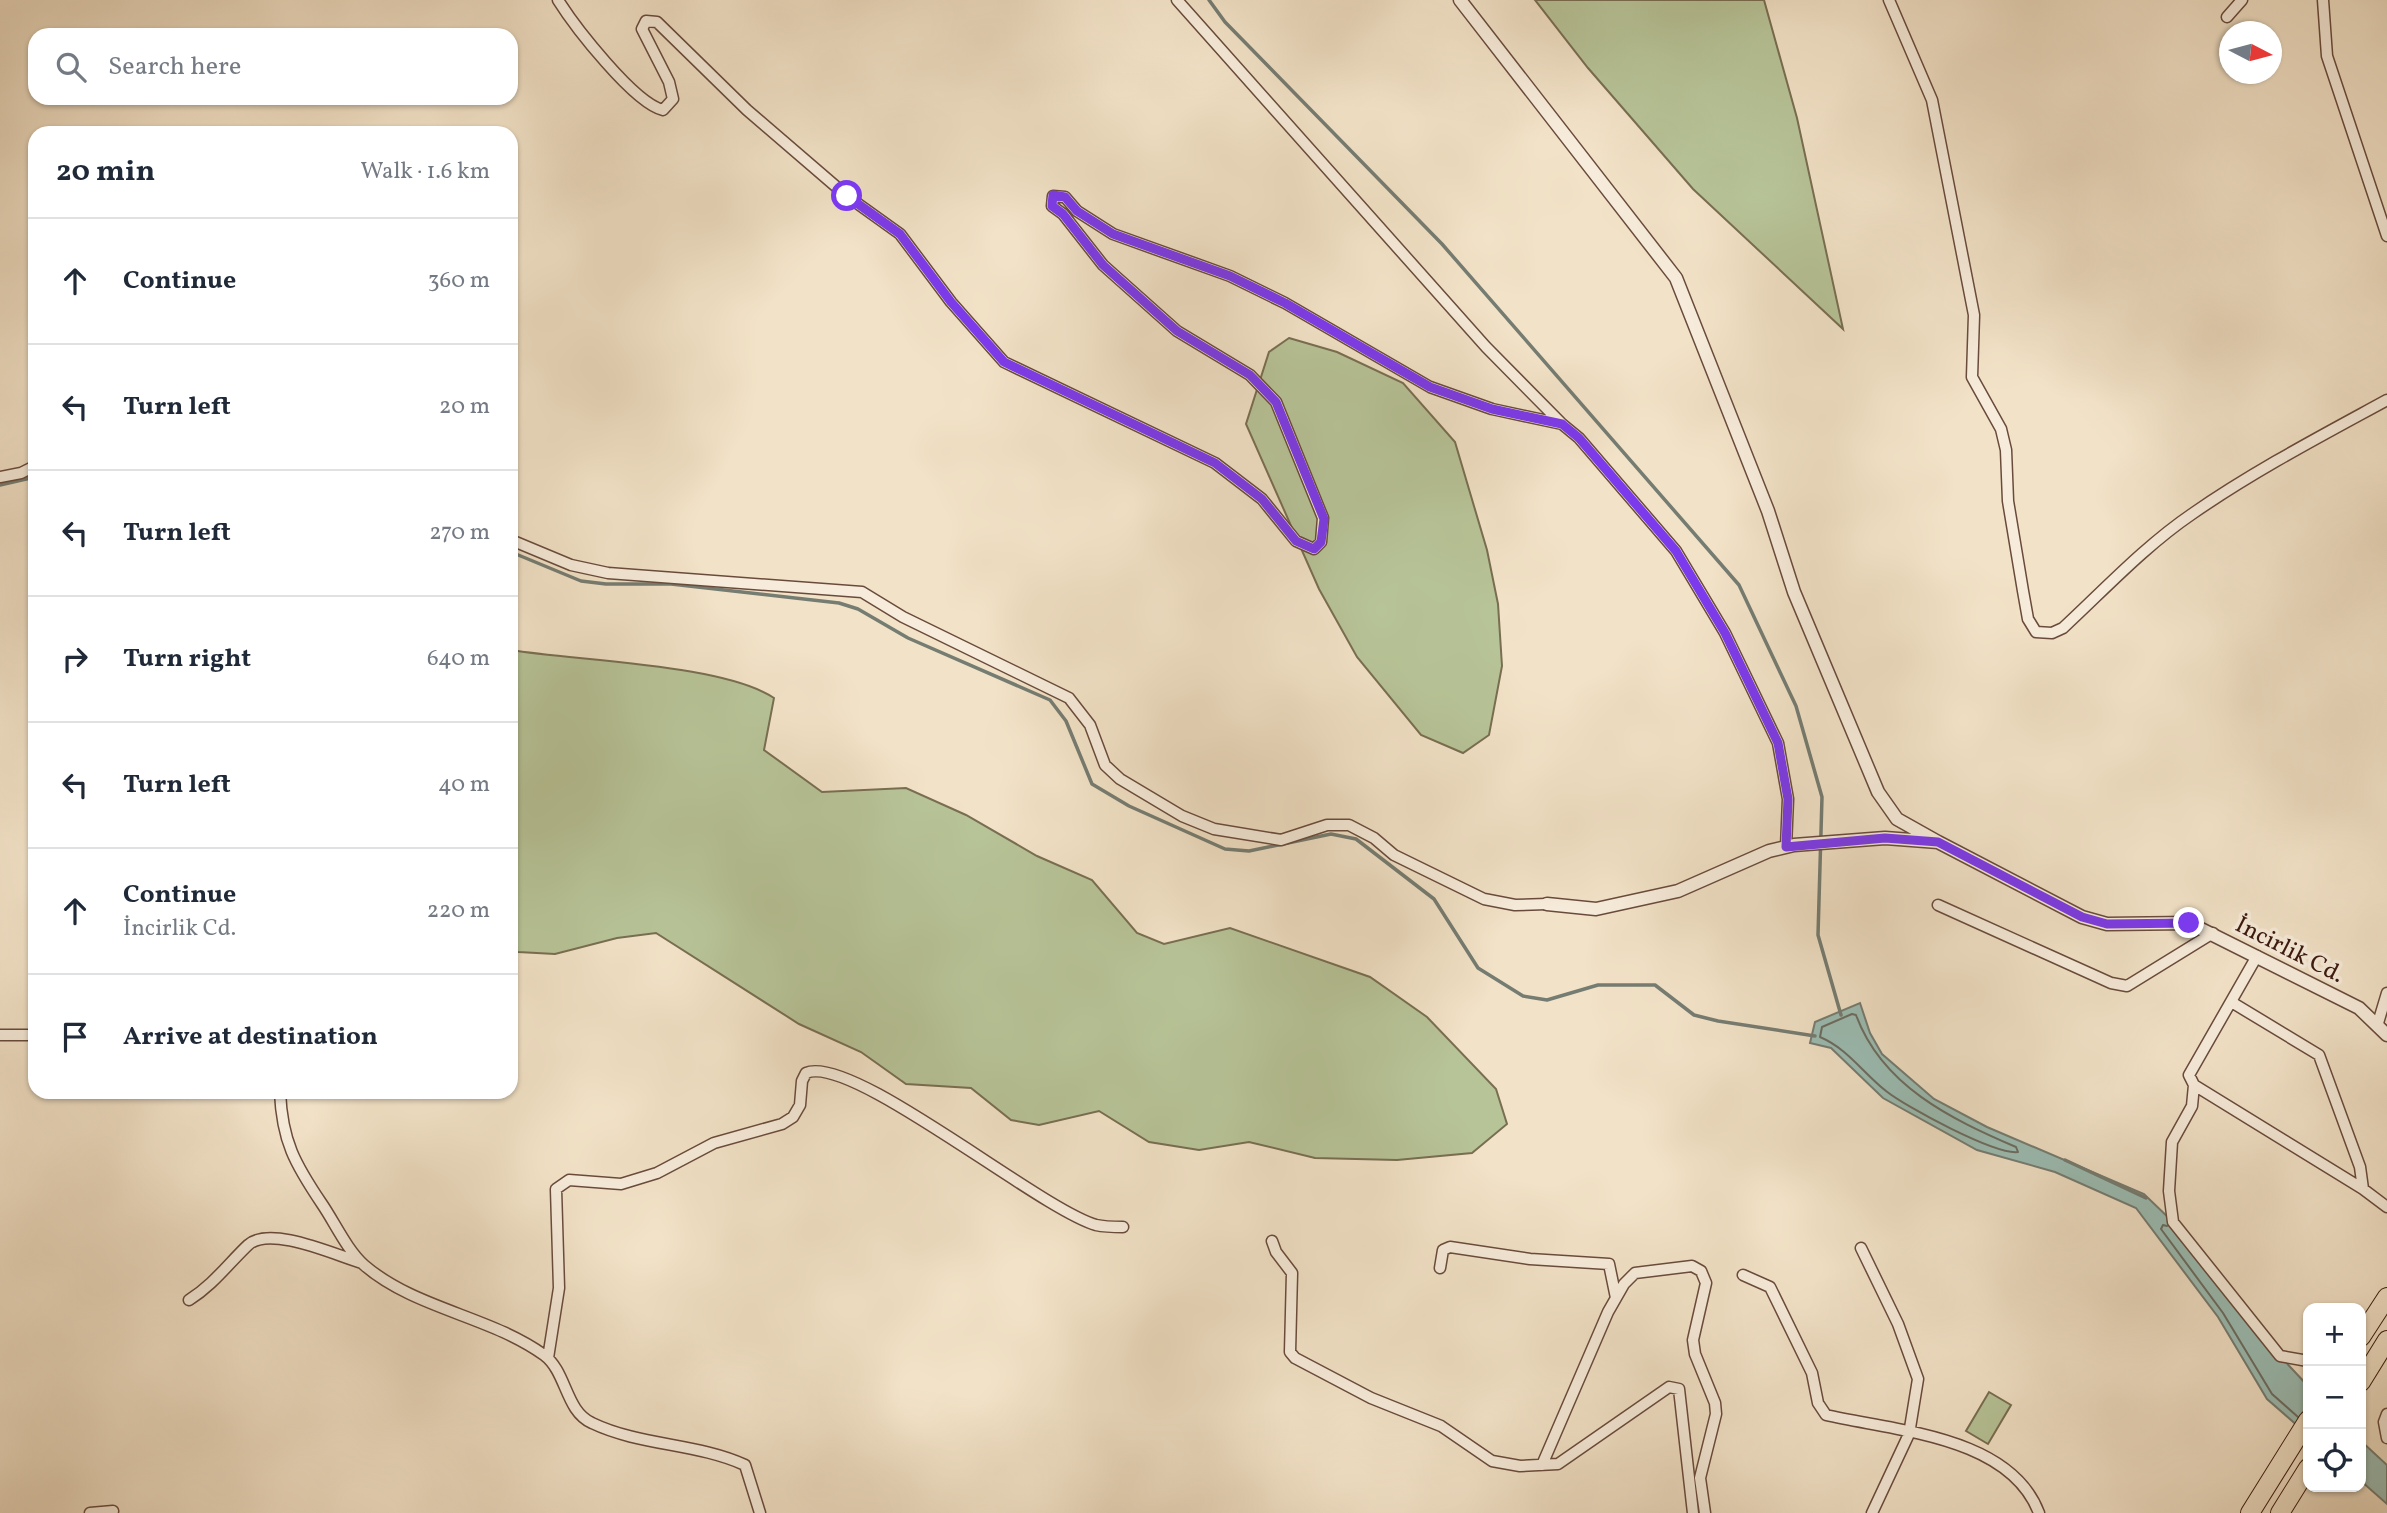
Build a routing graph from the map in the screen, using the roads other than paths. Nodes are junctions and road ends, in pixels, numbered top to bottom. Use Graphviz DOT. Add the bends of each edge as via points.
graph roads {
  1 [pos="558,0"];
  2 [pos="1177,0"];
  3 [pos="1460,0"];
  4 [pos="1889,0"];
  5 [pos="2242,0"];
  6 [pos="2323,0"];
  7 [pos="2227,17"];
  8 [pos="2387,236"];
  9 [pos="2387,400"];
  10 [pos="1562,424"];
  11 [pos="28,469"];
  12 [pos="0,477"];
  13 [pos="518,543"];
  14 [pos="1938,842"];
  15 [pos="1790,846"];
  16 [pos="1547,904"];
  17 [pos="1938,905"];
  18 [pos="2213,933"];
  19 [pos="2258,956"];
  20 [pos="2387,993"];
  21 [pos="2233,1003"];
  22 [pos="2378,1023"];
  23 [pos="0,1035"];
  24 [pos="28,1035"];
  25 [pos="2387,1035"];
  26 [pos="2194,1086"];
  27 [pos="281,1099"];
  28 [pos="2363,1189"];
  29 [pos="2387,1207"];
  30 [pos="1123,1227"];
  31 [pos="1272,1241"];
  32 [pos="1861,1248"];
  33 [pos="362,1263"];
  34 [pos="1440,1268"];
  35 [pos="1743,1275"];
  36 [pos="2387,1297"];
  37 [pos="1616,1298"];
  38 [pos="189,1300"];
  39 [pos="2366,1329"];
  40 [pos="2387,1340"];
  41 [pos="548,1358"];
  42 [pos="2303,1360"];
  43 [pos="2366,1373"];
  44 [pos="2387,1414"];
  45 [pos="2303,1428"];
  46 [pos="1909,1434"];
  47 [pos="2387,1438"];
  48 [pos="1542,1465"];
  49 [pos="2303,1476"];
  50 [pos="2284,1507"];
  51 [pos="113,1511"];
  52 [pos="90,1513"];
  53 [pos="760,1513"];
  54 [pos="1693,1513"];
  55 [pos="1705,1513"];
  56 [pos="1872,1513"];
  57 [pos="2039,1513"];
  58 [pos="2250,1513"];
  1 -- 10 [label="street" via="635,93 651,107 663,110 673,99 669,82 642,29 646,21 657,22 747,110 847,196 900,234 1004,362 1215,463 1262,499 1307,548 1314,549 1321,542 1324,519 1276,402 1250,375 1177,331 1103,265 1052,206 1053,195 1065,197 1077,211 1113,234 1230,276 1285,303 1430,387 1492,409"];
  2 -- 10 [label="street" via="1486,347"];
  3 -- 14 [label="street" via="1676,278 1768,510 1794,592 1878,792 1897,819"];
  4 -- 9 [label="street" via="1931,100 1974,315 1972,377 2001,429 2023,591 2028,619 2036,632 2063,628 2191,514"];
  5 -- 7 [label="street"];
  6 -- 8 [label="street" via="2327,56"];
  10 -- 15 [label="street" via="1676,551 1725,633 1778,743"];
  11 -- 12 [label="street"];
  13 -- 16 [label="street" via="571,565 608,573 862,592 903,617 1069,698 1090,725 1105,765 1182,816 1214,828 1280,840 1327,825 1349,825 1394,855 1484,899"];
  14 -- 15 [label="street, İncirlik Cd." via="1885,838"];
  14 -- 18 [label="street, İncirlik Cd." via="2082,917 2107,924 2189,923"];
  15 -- 16 [label="street, İncirlik Cd." via="1678,891 1597,909"];
  17 -- 18 [label="street" via="2111,984 2127,986"];
  18 -- 19 [label="street, İncirlik Cd."];
  19 -- 21 [label="street"];
  19 -- 22 [label="street, İncirlik Cd." via="2359,1008"];
  20 -- 22 [label="street"];
  21 -- 26 [label="street" via="2189,1075"];
  21 -- 28 [label="street" via="2319,1055 2360,1167"];
  22 -- 25 [label="street, İncirlik Cd."];
  23 -- 24 [label="street"];
  26 -- 28 [label="street"];
  26 -- 42 [label="street" via="2192,1106 2172,1142 2169,1191 2173,1222 2280,1356"];
  27 -- 33 [label="street" via="295,1165"];
  28 -- 29 [label="street"];
  30 -- 41 [label="street" via="1096,1224 1062,1208 881,1096 836,1073 812,1070 802,1081 800,1105 782,1124 714,1143 657,1173 621,1184 569,1180 556,1189 558,1288"];
  31 -- 48 [label="street" via="1292,1273 1290,1352 1301,1364 1441,1426 1492,1461"];
  32 -- 46 [label="street" via="1898,1324 1917,1379"];
  33 -- 38 [label="street" via="262,1236 250,1242 208,1289"];
  33 -- 41 [label="street" via="382,1279 522,1340"];
  34 -- 37 [label="street" via="1443,1250 1450,1247 1609,1264"];
  35 -- 46 [label="street" via="1770,1287 1812,1373 1818,1403 1826,1415"];
  36 -- 39 [label="highway"];
  37 -- 48 [label="street"];
  37 -- 55 [label="street" via="1635,1273 1692,1266 1701,1271 1706,1283 1693,1340 1715,1403 1700,1478"];
  40 -- 43 [label="highway"];
  41 -- 53 [label="street" via="575,1409 589,1422 722,1454 745,1465"];
  44 -- 47 [label="street"];
  45 -- 58 [label="highway"];
  46 -- 56 [label="street"];
  46 -- 57 [label="street" via="1982,1453 1999,1463 2027,1490"];
  48 -- 54 [label="street" via="1558,1464 1658,1395 1679,1388"];
  49 -- 50 [label="highway"];
  51 -- 52 [label="street"];
}
